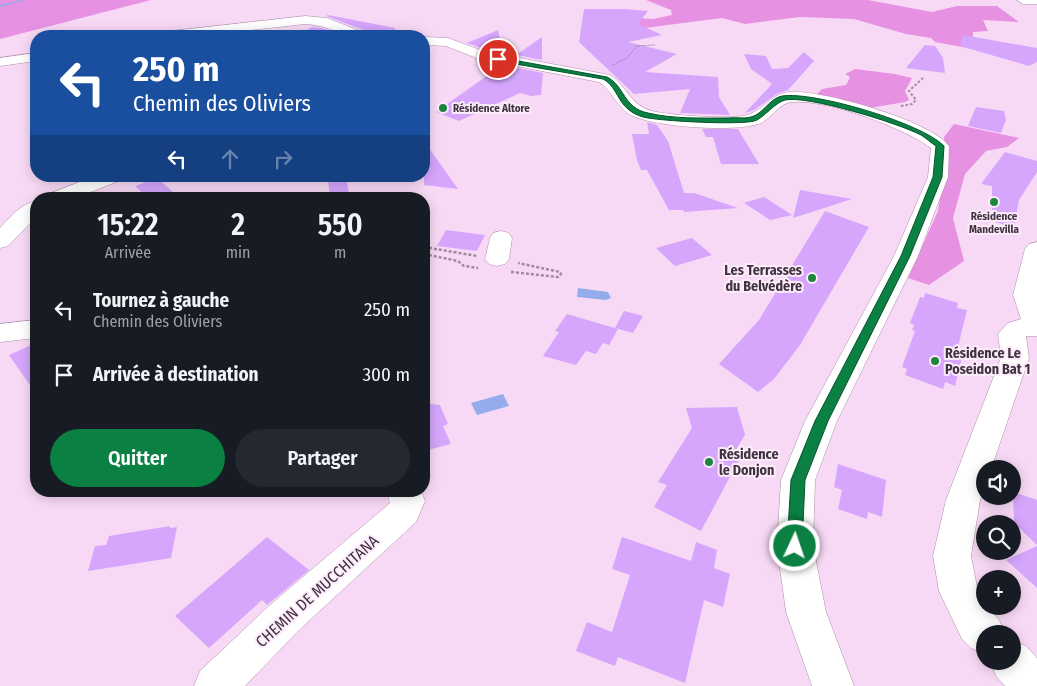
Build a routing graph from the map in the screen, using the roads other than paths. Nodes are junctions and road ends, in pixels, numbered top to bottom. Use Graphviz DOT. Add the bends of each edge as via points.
graph roads {
  1 [pos="216,30"];
  2 [pos="345,30"];
  3 [pos="430,41"];
  4 [pos="30,57"];
  5 [pos="0,62"];
  6 [pos="98,182"];
  7 [pos="72,192"];
  8 [pos="30,211"];
  9 [pos="0,242"];
  10 [pos="1037,249"];
  11 [pos="1037,327"];
  12 [pos="30,330"];
  13 [pos="0,332"];
  14 [pos="406,497"];
  15 [pos="976,625"];
  16 [pos="1019,670"];
  17 [pos="215,686"];
  18 [pos="833,686"];
  19 [pos="1034,686"];
  1 -- 2 [label="street" via="305,20 322,21"];
  3 -- 18 [label="street" via="448,42 479,55 604,78 611,81 627,107 645,115 698,120 754,119 782,98 791,97 822,101 888,119 925,134 940,146 938,177 906,256 822,421 798,480 795,546 806,612"];
  4 -- 5 [label="street"];
  6 -- 7 [label="street"];
  8 -- 9 [label="street"];
  10 -- 11 [label="street" via="1026,295"];
  11 -- 15 [label="street" via="1017,328 1012,334 1015,358 963,500 952,556 958,592"];
  12 -- 13 [label="street"];
  14 -- 17 [label="street, CHEMIN DE MUCCHITANA" via="404,512 284,618"];
  16 -- 19 [label="street"];
}
